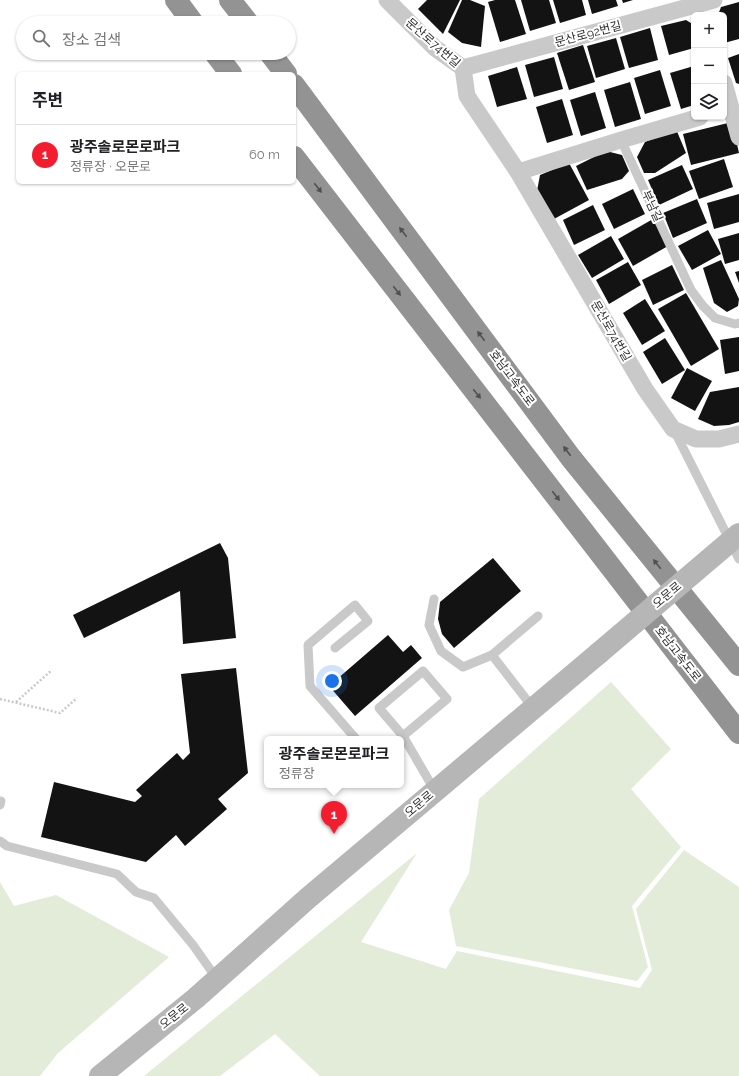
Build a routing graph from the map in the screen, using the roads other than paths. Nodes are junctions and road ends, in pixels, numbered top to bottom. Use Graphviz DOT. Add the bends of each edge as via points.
graph roads {
  1 [pos="176,0"];
  2 [pos="230,0"];
  3 [pos="387,0"];
  4 [pos="705,5"];
  5 [pos="188,16"];
  6 [pos="243,16"];
  7 [pos="220,60"];
  8 [pos="275,60"];
  9 [pos="463,68"];
  10 [pos="229,72"];
  11 [pos="284,72"];
  12 [pos="724,84"];
  13 [pos="296,88"];
  14 [pos="731,108"];
  15 [pos="691,120"];
  16 [pos="739,137"];
  17 [pos="621,140"];
  18 [pos="296,160"];
  19 [pos="518,172"];
  20 [pos="739,323"];
  21 [pos="673,429"];
  22 [pos="739,434"];
  23 [pos="739,534"];
  24 [pos="739,559"];
  25 [pos="434,599"];
  26 [pos="538,616"];
  27 [pos="707,627"];
  28 [pos="335,648"];
  29 [pos="492,655"];
  30 [pos="739,656"];
  31 [pos="739,665"];
  32 [pos="533,708"];
  33 [pos="739,733"];
  34 [pos="353,736"];
  35 [pos="401,736"];
  36 [pos="403,736"];
  37 [pos="404,740"];
  38 [pos="435,791"];
  39 [pos="0,841"];
  40 [pos="217,979"];
  41 [pos="100,1076"];
  1 -- 5 [label="highway"];
  2 -- 6 [label="highway"];
  3 -- 9 [label="street, 문산로74번길" via="435,48"];
  4 -- 9 [label="street, 문산로92번길"];
  7 -- 10 [label="highway"];
  8 -- 11 [label="highway"];
  9 -- 19 [label="street, 문산로74번길" via="467,96"];
  12 -- 14 [label="street"];
  27 -- 13 [label="highway, 호남고속도로, one-way" via="571,458"];
  14 -- 16 [label="street"];
  15 -- 17 [label="street"];
  17 -- 19 [label="street"];
  17 -- 20 [label="lane, 부남길" via="691,290 715,318"];
  18 -- 33 [label="highway, 호남고속도로, one-way"];
  19 -- 21 [label="street, 문산로74번길" via="644,389"];
  21 -- 22 [label="street" via="696,439 719,439"];
  21 -- 24 [label="lane"];
  23 -- 32 [label="main road, 오문로, bridge"];
  25 -- 29 [label="lane" via="429,625 442,651 463,667"];
  26 -- 29 [label="lane"];
  27 -- 30 [label="highway"];
  27 -- 31 [label="highway, 호남고속도로"];
  28 -- 34 [label="lane" via="368,621 355,605 308,645 310,686"];
  29 -- 32 [label="lane"];
  32 -- 38 [label="main road, 오문로"];
  35 -- 36 [label="lane" via="379,708 423,671 447,699"];
  37 -- 38 [label="lane"];
  38 -- 40 [label="main road, 오문로"];
  39 -- 40 [label="lane" via="6,846 117,874 136,892 154,898"];
  40 -- 41 [label="main road, 오문로"];
}
